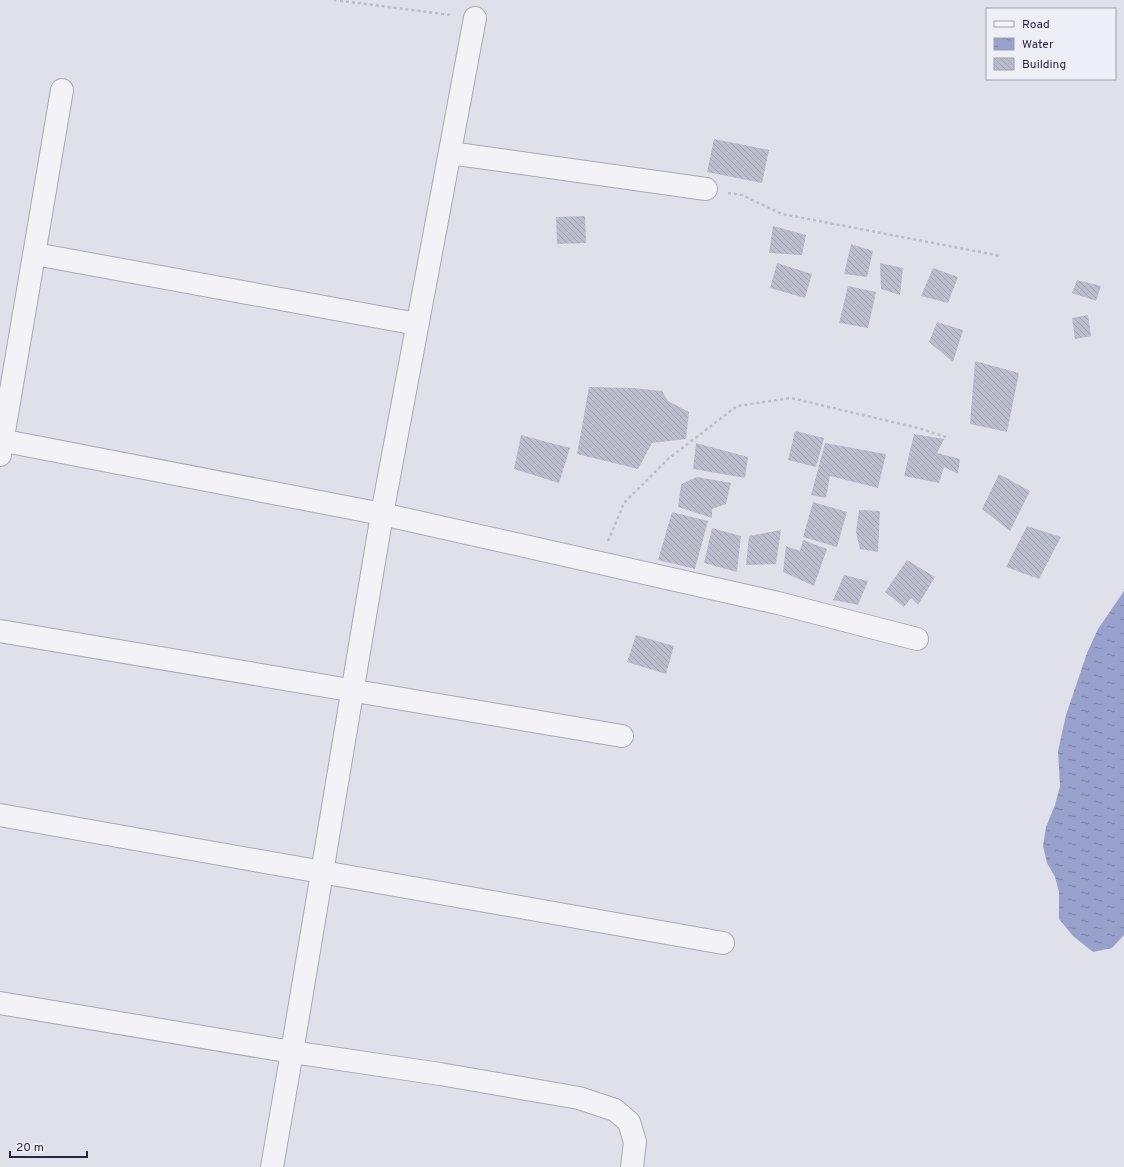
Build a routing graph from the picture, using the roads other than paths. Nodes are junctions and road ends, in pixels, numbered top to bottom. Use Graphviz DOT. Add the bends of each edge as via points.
graph roads {
  1 [pos="475,18"];
  2 [pos="62,90"];
  3 [pos="450,153"];
  4 [pos="706,190"];
  5 [pos="34,254"];
  6 [pos="417,324"];
  7 [pos="1,446"];
  8 [pos="382,514"];
  9 [pos="0,631"];
  10 [pos="917,639"];
  11 [pos="353,690"];
  12 [pos="622,736"];
  13 [pos="0,815"];
  14 [pos="322,872"];
  15 [pos="723,943"];
  16 [pos="0,1003"];
  17 [pos="292,1052"];
  18 [pos="272,1167"];
  19 [pos="632,1167"];
  1 -- 3 [label="street"];
  2 -- 5 [label="street"];
  3 -- 4 [label="street"];
  3 -- 6 [label="street"];
  5 -- 6 [label="street"];
  5 -- 7 [label="street"];
  6 -- 8 [label="street"];
  7 -- 8 [label="street"];
  8 -- 10 [label="street" via="778,603"];
  8 -- 11 [label="street"];
  9 -- 11 [label="street"];
  11 -- 12 [label="street"];
  11 -- 14 [label="street"];
  13 -- 14 [label="street"];
  14 -- 15 [label="street"];
  14 -- 17 [label="street"];
  16 -- 17 [label="street"];
  17 -- 18 [label="street"];
  17 -- 19 [label="street" via="580,1098 615,1110 629,1122 635,1142"];
}
